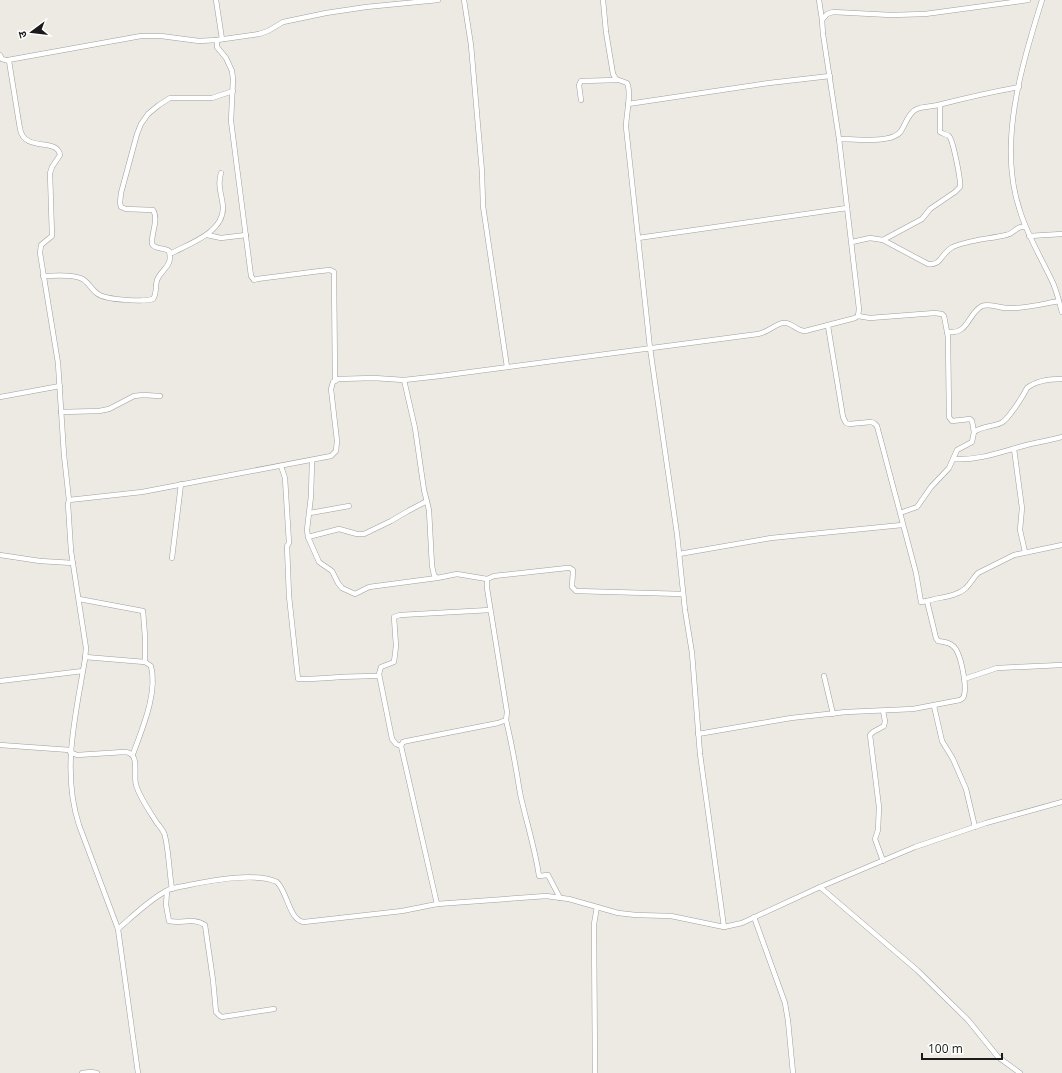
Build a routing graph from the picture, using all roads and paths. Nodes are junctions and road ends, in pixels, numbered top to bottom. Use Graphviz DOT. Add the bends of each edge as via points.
graph roads {
  1 [pos="216,0"];
  2 [pos="438,0"];
  3 [pos="464,0"];
  4 [pos="604,0"];
  5 [pos="819,0"];
  6 [pos="1028,0"];
  7 [pos="1042,0"];
  8 [pos="822,20"];
  9 [pos="220,40"];
  10 [pos="1,58"];
  11 [pos="8,60"];
  12 [pos="830,76"];
  13 [pos="618,80"];
  14 [pos="1019,87"];
  15 [pos="233,91"];
  16 [pos="581,100"];
  17 [pos="628,104"];
  18 [pos="940,105"];
  19 [pos="839,139"];
  20 [pos="221,173"];
  21 [pos="847,208"];
  22 [pos="1025,227"];
  23 [pos="207,234"];
  24 [pos="1062,234"];
  25 [pos="246,235"];
  26 [pos="1029,236"];
  27 [pos="638,238"];
  28 [pos="883,240"];
  29 [pos="852,242"];
  30 [pos="170,254"];
  31 [pos="43,276"];
  32 [pos="1059,301"];
  33 [pos="1062,312"];
  34 [pos="858,316"];
  35 [pos="828,326"];
  36 [pos="947,332"];
  37 [pos="650,348"];
  38 [pos="508,367"];
  39 [pos="1062,379"];
  40 [pos="404,380"];
  41 [pos="335,381"];
  42 [pos="60,386"];
  43 [pos="160,396"];
  44 [pos="0,397"];
  45 [pos="61,412"];
  46 [pos="974,432"];
  47 [pos="1062,437"];
  48 [pos="1014,448"];
  49 [pos="953,459"];
  50 [pos="312,460"];
  51 [pos="281,466"];
  52 [pos="181,484"];
  53 [pos="69,500"];
  54 [pos="427,501"];
  55 [pos="349,506"];
  56 [pos="310,513"];
  57 [pos="900,513"];
  58 [pos="902,525"];
  59 [pos="308,537"];
  60 [pos="1062,545"];
  61 [pos="1025,552"];
  62 [pos="679,554"];
  63 [pos="0,555"];
  64 [pos="172,558"];
  65 [pos="73,563"];
  66 [pos="437,578"];
  67 [pos="487,579"];
  68 [pos="683,594"];
  69 [pos="79,599"];
  70 [pos="927,602"];
  71 [pos="490,610"];
  72 [pos="85,657"];
  73 [pos="145,662"];
  74 [pos="1062,665"];
  75 [pos="83,671"];
  76 [pos="379,676"];
  77 [pos="824,676"];
  78 [pos="964,679"];
  79 [pos="0,681"];
  80 [pos="934,706"];
  81 [pos="883,711"];
  82 [pos="833,714"];
  83 [pos="506,720"];
  84 [pos="698,734"];
  85 [pos="0,745"];
  86 [pos="401,746"];
  87 [pos="70,751"];
  88 [pos="133,754"];
  89 [pos="1062,802"];
  90 [pos="975,827"];
  91 [pos="883,861"];
  92 [pos="820,887"];
  93 [pos="169,890"];
  94 [pos="560,898"];
  95 [pos="437,904"];
  96 [pos="596,907"];
  97 [pos="754,917"];
  98 [pos="724,927"];
  99 [pos="118,929"];
  100 [pos="274,1009"];
  101 [pos="82,1073"];
  102 [pos="97,1073"];
  103 [pos="138,1073"];
  104 [pos="595,1073"];
  105 [pos="793,1073"];
  106 [pos="1020,1073"];
  1 -- 9 [label="street"];
  2 -- 9 [label="street" via="326,13 283,22 259,34"];
  3 -- 38 [label="street" via="471,45 485,217"];
  4 -- 13 [label="street" via="612,70"];
  5 -- 8 [label="street"];
  6 -- 8 [label="street" via="925,14 833,12"];
  7 -- 14 [label="street"];
  8 -- 12 [label="street"];
  9 -- 11 [label="street" via="199,41 141,36"];
  9 -- 15 [label="street" via="217,47 232,71"];
  10 -- 11 [label="street"];
  11 -- 31 [label="street" via="22,137 27,141 56,148 60,155 51,170 52,233 40,248"];
  12 -- 17 [label="street"];
  12 -- 19 [label="street"];
  13 -- 16 [label="street" via="581,81"];
  13 -- 17 [label="street" via="628,84"];
  14 -- 18 [label="street" via="983,93"];
  14 -- 22 [label="street" via="1012,126 1011,168 1016,201"];
  15 -- 25 [label="street" via="231,121"];
  15 -- 30 [label="street" via="212,98 175,97 165,100 144,119 137,134 120,203 123,209 154,212 152,244 156,248 168,250"];
  17 -- 27 [label="street" via="626,127"];
  18 -- 19 [label="street" via="914,110 900,132 893,137"];
  18 -- 28 [label="street" via="940,132 951,140 960,187 922,218"];
  19 -- 21 [label="street"];
  20 -- 23 [label="street" via="218,183 222,216 218,226"];
  21 -- 27 [label="street"];
  21 -- 29 [label="street"];
  22 -- 26 [label="street"];
  22 -- 28 [label="street" via="1020,226 1007,235 956,246 932,265"];
  23 -- 25 [label="street" via="221,238"];
  23 -- 30 [label="street"];
  24 -- 26 [label="street"];
  25 -- 41 [label="street" via="251,276 254,280 330,270 334,272"];
  26 -- 32 [label="street" via="1053,283"];
  27 -- 37 [label="street"];
  28 -- 29 [label="street" via="870,238"];
  29 -- 34 [label="street" via="860,309"];
  30 -- 31 [label="street" via="168,265 158,280 155,296 148,301 103,297 79,277"];
  31 -- 42 [label="street"];
  32 -- 33 [label="street"];
  32 -- 36 [label="street" via="1012,308 987,305 977,310 963,328"];
  34 -- 35 [label="street"];
  34 -- 36 [label="street" via="870,318 939,313 945,318"];
  35 -- 37 [label="street" via="801,331 785,322 768,332 758,334"];
  35 -- 57 [label="street" via="844,421 849,424 874,423 877,426"];
  36 -- 46 [label="street" via="949,417 952,421 972,421"];
  37 -- 38 [label="street"];
  37 -- 62 [label="street"];
  38 -- 40 [label="street"];
  39 -- 46 [label="street" via="1041,381 1031,385 1003,422"];
  40 -- 41 [label="street" via="374,378"];
  40 -- 54 [label="street"];
  41 -- 50 [label="street" via="331,389 336,451 331,456"];
  42 -- 44 [label="street"];
  42 -- 45 [label="street"];
  43 -- 45 [label="street" via="134,396 109,409 99,411"];
  45 -- 53 [label="street"];
  46 -- 49 [label="street" via="972,442 957,450"];
  47 -- 48 [label="street"];
  48 -- 49 [label="street" via="963,460"];
  48 -- 61 [label="street" via="1022,508 1020,530"];
  49 -- 57 [label="street" via="949,468 917,506"];
  50 -- 51 [label="street"];
  50 -- 56 [label="street"];
  51 -- 52 [label="street"];
  51 -- 76 [label="street" via="285,478 289,596 298,679"];
  52 -- 53 [label="street" via="119,495"];
  52 -- 64 [label="street"];
  53 -- 65 [label="street"];
  54 -- 59 [label="street" via="364,534 339,529"];
  54 -- 66 [label="street" via="430,513 432,566"];
  55 -- 56 [label="street"];
  56 -- 59 [label="street"];
  57 -- 58 [label="street"];
  58 -- 62 [label="street" via="771,538"];
  58 -- 70 [label="street" via="918,582 920,600"];
  59 -- 66 [label="street" via="320,562 332,571 342,588 352,593 369,587"];
  60 -- 61 [label="street"];
  61 -- 70 [label="street" via="978,573 960,592"];
  62 -- 68 [label="street"];
  63 -- 65 [label="street"];
  65 -- 69 [label="street"];
  66 -- 67 [label="street" via="457,574"];
  67 -- 68 [label="street" via="570,568 573,570 572,587 576,591"];
  67 -- 71 [label="street"];
  68 -- 84 [label="street" via="692,653"];
  69 -- 72 [label="street"];
  69 -- 73 [label="street" via="143,611"];
  70 -- 78 [label="street" via="936,638 958,651"];
  71 -- 76 [label="street" via="396,616 394,662 381,667"];
  71 -- 83 [label="street" via="507,712"];
  72 -- 73 [label="street"];
  72 -- 75 [label="street"];
  73 -- 88 [label="street" via="150,664 152,669 151,692"];
  74 -- 78 [label="street" via="997,668"];
  75 -- 79 [label="street"];
  75 -- 87 [label="street"];
  76 -- 86 [label="street" via="392,739"];
  77 -- 82 [label="street"];
  78 -- 80 [label="street" via="964,698"];
  80 -- 81 [label="street"];
  80 -- 90 [label="street" via="942,741 966,790"];
  81 -- 82 [label="street"];
  81 -- 91 [label="street" via="884,726 870,735 879,800 878,830 875,839"];
  82 -- 84 [label="street" via="791,718"];
  83 -- 86 [label="street" via="407,741"];
  83 -- 94 [label="street" via="539,876 548,875"];
  84 -- 98 [label="street"];
  85 -- 87 [label="street"];
  86 -- 95 [label="street"];
  87 -- 88 [label="street" via="77,756 124,752"];
  87 -- 99 [label="street" via="70,782 74,810"];
  88 -- 93 [label="street" via="137,787 165,834"];
  89 -- 90 [label="street"];
  90 -- 91 [label="street" via="915,847"];
  91 -- 92 [label="street"];
  92 -- 97 [label="street"];
  92 -- 106 [label="street" via="917,970 968,1020 998,1057"];
  93 -- 95 [label="street" via="236,878 274,881 284,892 294,917 304,922 402,911"];
  93 -- 99 [label="street" via="147,904"];
  93 -- 100 [label="street" via="166,905 169,921 195,920 205,925 215,1008 218,1014 222,1017"];
  94 -- 95 [label="street" via="538,897"];
  94 -- 96 [label="street"];
  96 -- 98 [label="street" via="631,915 671,916"];
  96 -- 104 [label="street"];
  97 -- 98 [label="street"];
  97 -- 105 [label="street" via="785,1003"];
  99 -- 103 [label="street"];
  101 -- 102 [label="street"];
}
